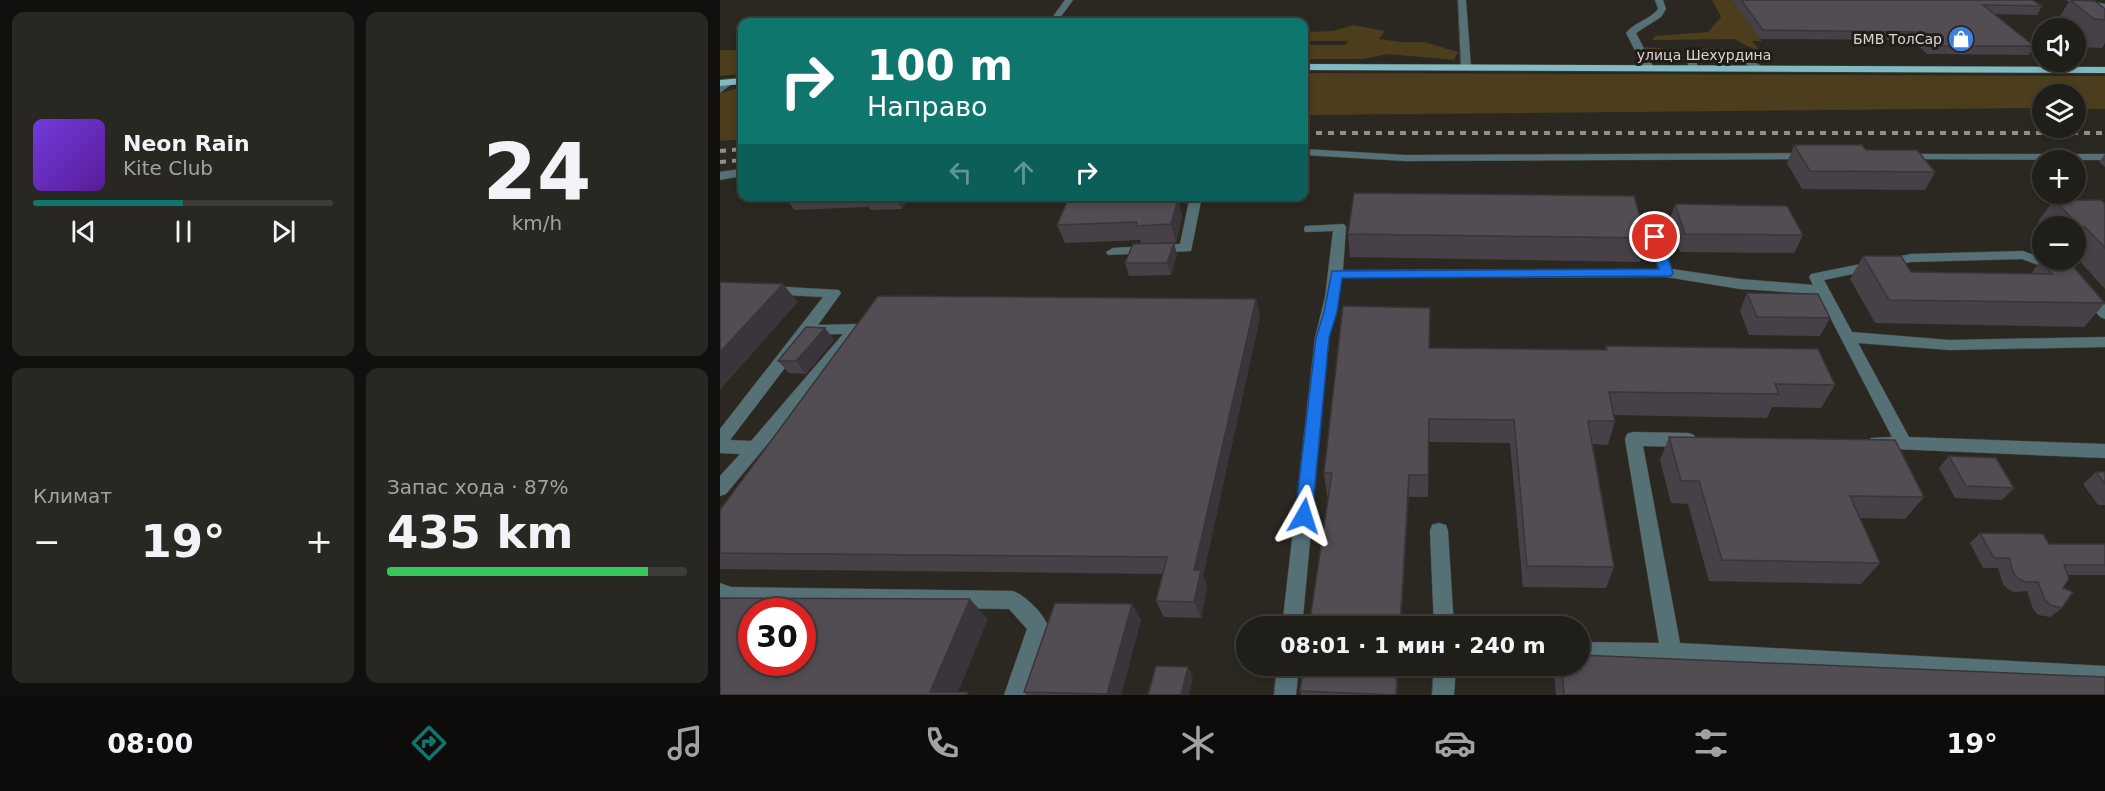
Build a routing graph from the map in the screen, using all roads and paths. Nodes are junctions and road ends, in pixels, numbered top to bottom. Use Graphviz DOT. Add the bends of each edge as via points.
graph roads {
  1 [pos="1069,0"];
  2 [pos="1462,0"];
  3 [pos="1659,0"];
  4 [pos="2071,0"];
  5 [pos="2105,7"];
  6 [pos="1056,18"];
  7 [pos="1308,67"];
  8 [pos="1466,67"];
  9 [pos="1649,68"];
  10 [pos="1693,68"];
  11 [pos="1760,68"];
  12 [pos="2105,70"];
  13 [pos="724,83"];
  14 [pos="720,90"];
  15 [pos="1308,152"];
  16 [pos="1827,156"];
  17 [pos="1885,157"];
  18 [pos="2105,157"];
  19 [pos="738,174"];
  20 [pos="720,176"];
  21 [pos="1195,201"];
  22 [pos="1650,219"];
  23 [pos="1310,229"];
  24 [pos="1113,252"];
  25 [pos="1666,273"];
  26 [pos="1337,274"];
  27 [pos="754,290"];
  28 [pos="1822,290"];
  29 [pos="2098,298"];
  30 [pos="2105,314"];
  31 [pos="807,330"];
  32 [pos="1848,337"];
  33 [pos="2105,342"];
  34 [pos="720,441"];
  35 [pos="1704,441"];
  36 [pos="1857,443"];
  37 [pos="1904,444"];
  38 [pos="720,446"];
  39 [pos="756,447"];
  40 [pos="2105,452"];
  41 [pos="720,489"];
  42 [pos="1439,531"];
  43 [pos="720,592"];
  44 [pos="1293,616"];
  45 [pos="1443,616"];
  46 [pos="1590,651"];
  47 [pos="1671,653"];
  48 [pos="1287,676"];
  49 [pos="1444,676"];
  50 [pos="2105,676"];
  51 [pos="1015,695"];
  52 [pos="1285,695"];
  53 [pos="1443,695"];
  1 -- 6 [label="street"];
  2 -- 8 [label="street"];
  3 -- 9 [label="street" via="1662,9 1658,15 1631,33"];
  4 -- 5 [label="street"];
  7 -- 8 [label="main road, улица Шехурдина"];
  8 -- 9 [label="main road, улица Шехурдина"];
  9 -- 10 [label="main road, улица Шехурдина"];
  10 -- 11 [label="main road, улица Шехурдина"];
  10 -- 11 [label="street" via="1690,56 1695,52 1730,52"];
  11 -- 12 [label="main road, улица Шехурдина"];
  13 -- 14 [label="street"];
  15 -- 16 [label="street" via="1405,158"];
  17 -- 18 [label="street"];
  19 -- 20 [label="street"];
  21 -- 24 [label="street" via="1186,248"];
  22 -- 25 [label="street"];
  23 -- 26 [label="street" via="1340,227"];
  25 -- 26 [label="street"];
  25 -- 28 [label="street"];
  26 -- 44 [label="street" via="1322,338"];
  27 -- 31 [label="street" via="834,293"];
  28 -- 29 [label="street" via="1816,277 1911,258 2022,255 2066,272"];
  28 -- 32 [label="street"];
  29 -- 30 [label="street"];
  31 -- 34 [label="street"];
  31 -- 39 [label="street" via="856,329"];
  32 -- 33 [label="street" via="1949,345"];
  32 -- 37 [label="street"];
  35 -- 47 [label="street" via="1633,440"];
  36 -- 37 [label="street"];
  37 -- 40 [label="street"];
  38 -- 39 [label="street"];
  39 -- 41 [label="street"];
  42 -- 45 [label="street"];
  43 -- 51 [label="street" via="731,596 1014,600 1038,626"];
  46 -- 47 [label="street"];
  47 -- 50 [label="street"];
  48 -- 52 [label="street"];
  49 -- 53 [label="street"];
}
